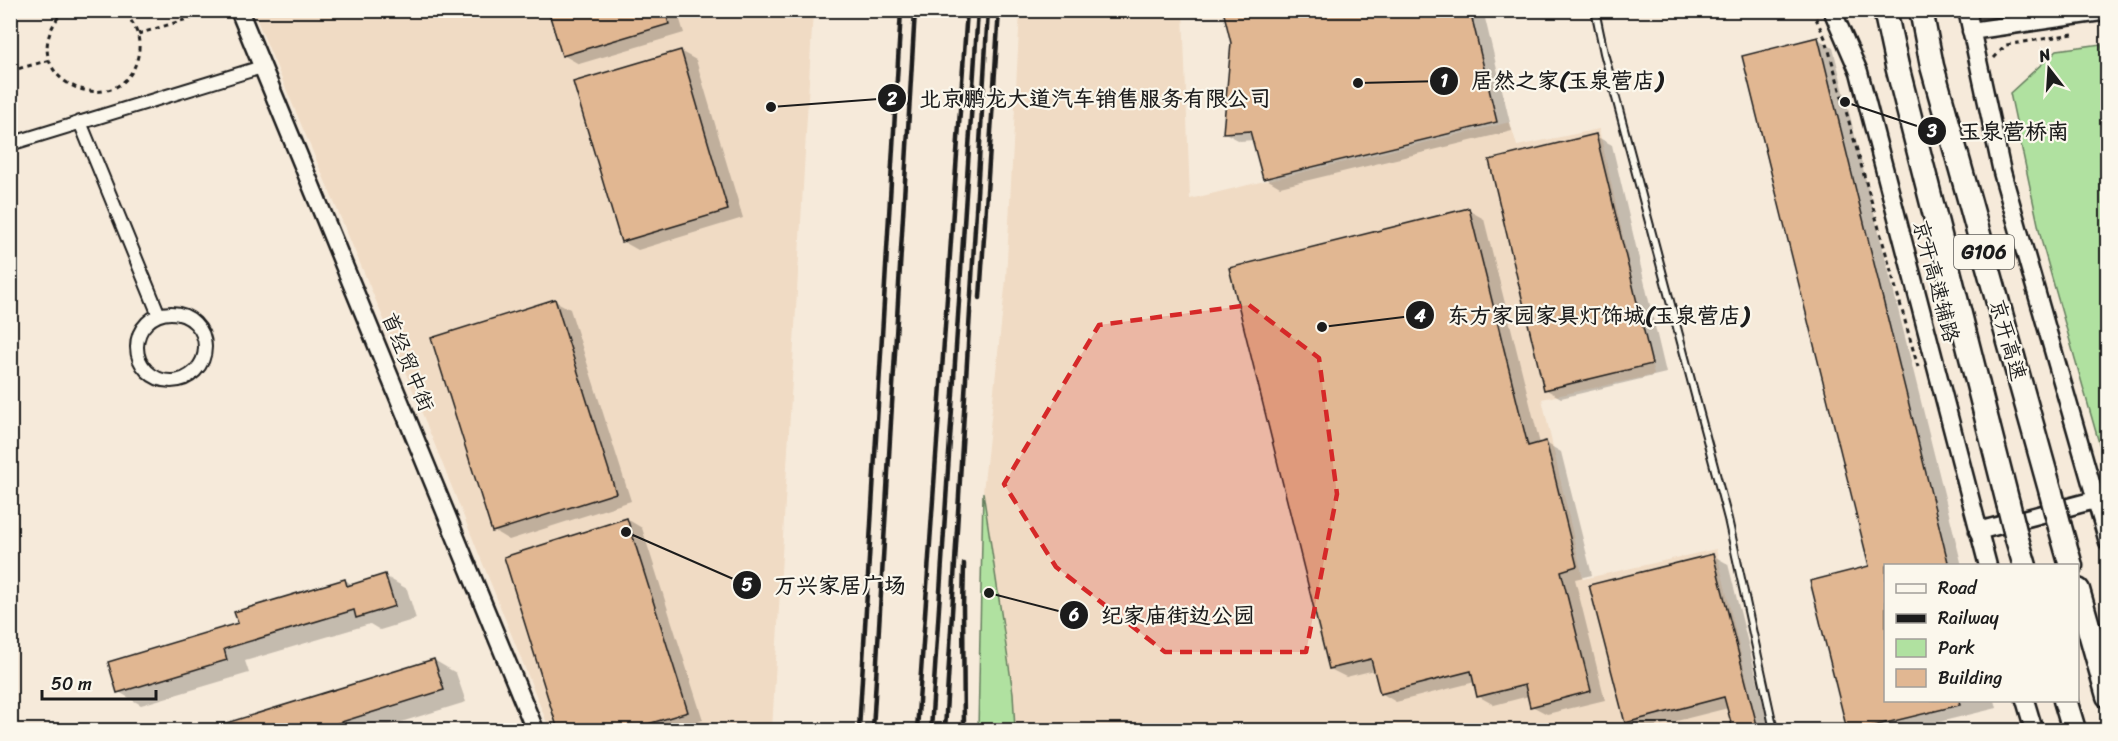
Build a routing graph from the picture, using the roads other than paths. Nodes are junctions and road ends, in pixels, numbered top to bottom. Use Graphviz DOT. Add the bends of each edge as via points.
graph roads {
  1 [pos="239,10"];
  2 [pos="1595,10"];
  3 [pos="1832,10"];
  4 [pos="1877,10"];
  5 [pos="1885,10"];
  6 [pos="1921,10"];
  7 [pos="1967,10"];
  8 [pos="2108,11"];
  9 [pos="1971,31"];
  10 [pos="1897,66"];
  11 [pos="262,67"];
  12 [pos="80,122"];
  13 [pos="10,144"];
  14 [pos="159,315"];
  15 [pos="2095,501"];
  16 [pos="1978,531"];
  17 [pos="2108,542"];
  18 [pos="1987,564"];
  19 [pos="2024,564"];
  20 [pos="2070,564"];
  21 [pos="2079,594"];
  22 [pos="2108,696"];
  23 [pos="2026,702"];
  24 [pos="2066,702"];
  25 [pos="535,730"];
  26 [pos="1774,730"];
  27 [pos="2034,730"];
  28 [pos="2074,730"];
  1 -- 11 [label="street, 首经贸中街"];
  2 -- 26 [label="lane" via="1728,519"];
  3 -- 16 [label="street, 京开高速辅路" via="1859,72"];
  4 -- 10 [label="highway"];
  5 -- 10 [label="highway, 京开高速 / G106"];
  6 -- 20 [label="highway, 京开高速 / G106, bridge" via="1932,66"];
  7 -- 9 [label="street"];
  8 -- 9 [label="street"];
  9 -- 15 [label="street" via="2002,172"];
  10 -- 19 [label="highway, 京开高速 / G106, bridge"];
  11 -- 12 [label="street"];
  11 -- 25 [label="street, 首经贸中街"];
  12 -- 13 [label="street"];
  12 -- 14 [label="street"];
  14 -- 14 [label="street" via="180,314 191,319 205,338 203,361 187,378 164,381 153,376 139,360 137,349 142,329"];
  15 -- 16 [label="street"];
  15 -- 17 [label="street"];
  16 -- 18 [label="street, 京开高速辅路"];
  21 -- 22 [label="highway"];
  23 -- 27 [label="street"];
  24 -- 28 [label="highway"];
}
